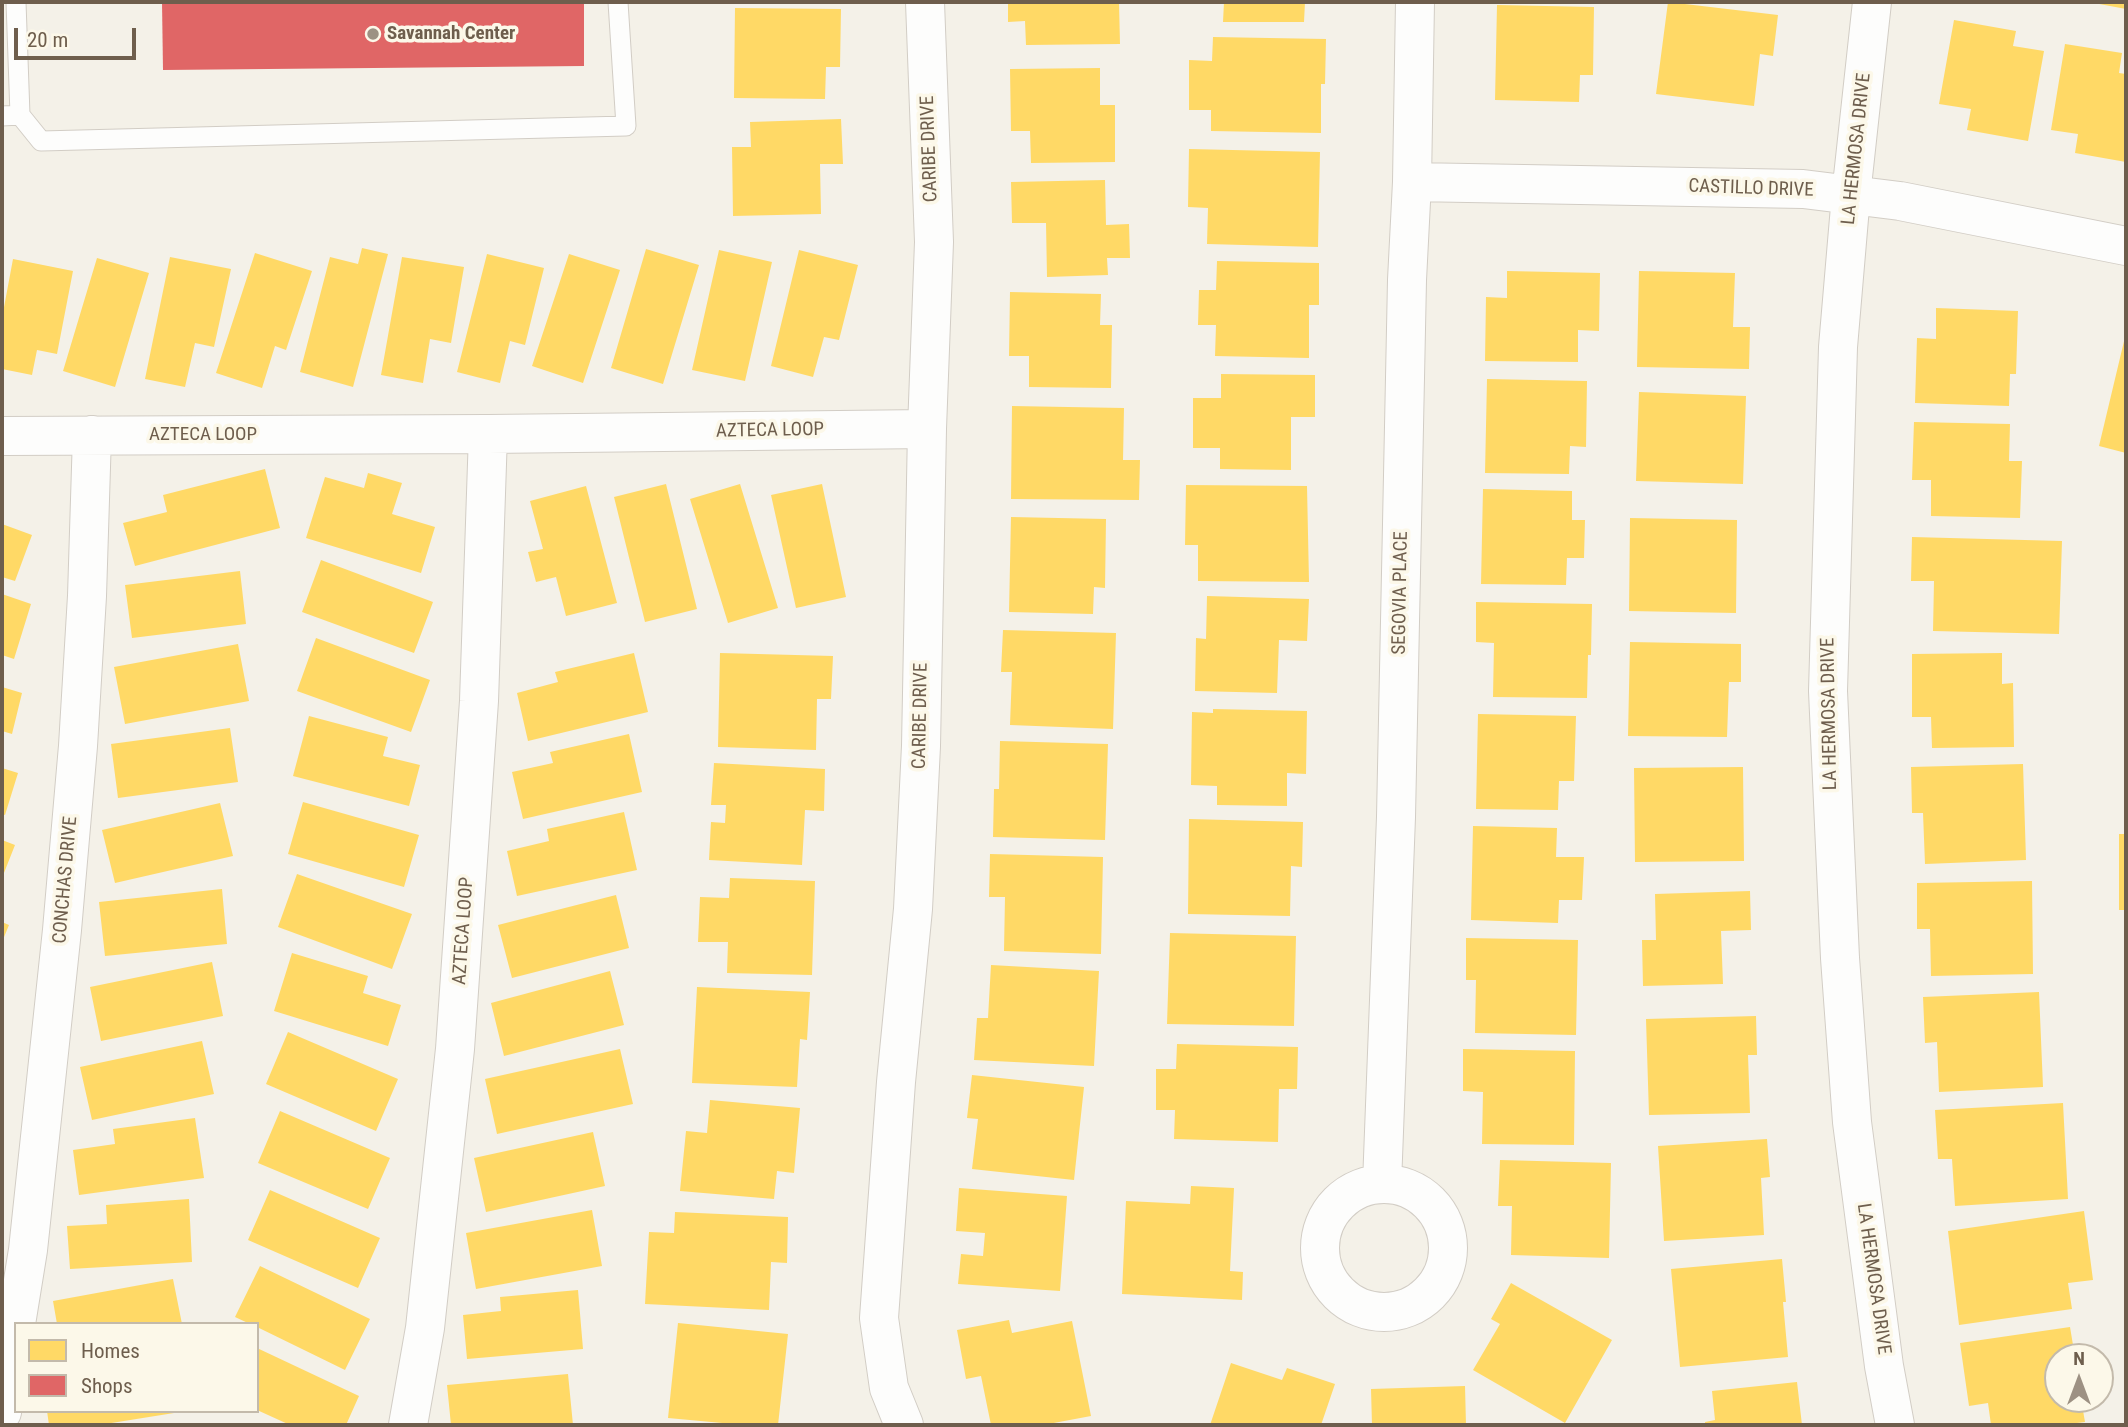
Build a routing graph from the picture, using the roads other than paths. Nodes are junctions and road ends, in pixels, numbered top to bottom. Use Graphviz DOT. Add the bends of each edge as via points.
graph roads {
  1 [pos="16,2"];
  2 [pos="618,2"];
  3 [pos="925,2"];
  4 [pos="1415,2"];
  5 [pos="1872,2"];
  6 [pos="11,116"];
  7 [pos="1412,182"];
  8 [pos="1851,195"];
  9 [pos="2126,246"];
  10 [pos="927,429"];
  11 [pos="488,434"];
  12 [pos="92,435"];
  13 [pos="2,436"];
  14 [pos="1382,1184"];
  15 [pos="16,1322"];
  16 [pos="14,1337"];
  17 [pos="2,1412"];
  18 [pos="408,1425"];
  19 [pos="904,1425"];
  20 [pos="1895,1425"];
  1 -- 6 [label="lane"];
  2 -- 6 [label="lane" via="626,126 41,141"];
  3 -- 10 [label="street, CARIBE DRIVE" via="934,242"];
  4 -- 7 [label="street, SEGOVIA PLACE"];
  5 -- 8 [label="street, LA HERMOSA DRIVE"];
  7 -- 8 [label="street, CASTILLO DRIVE" via="1803,189"];
  7 -- 14 [label="street, SEGOVIA PLACE"];
  8 -- 9 [label="street, CASTILLO DRIVE"];
  8 -- 20 [label="street, LA HERMOSA DRIVE" via="1838,347 1831,560 1828,691 1832,813 1852,1122"];
  10 -- 11 [label="street, AZTECA LOOP"];
  10 -- 19 [label="street, CARIBE DRIVE" via="913,909 879,1318 889,1388"];
  11 -- 12 [label="street, AZTECA LOOP"];
  11 -- 18 [label="street, AZTECA LOOP" via="479,701 455,1049 425,1328"];
  12 -- 13 [label="street, AZTECA LOOP"];
  12 -- 15 [label="street, CONCHAS DRIVE" via="78,746 28,1250"];
  16 -- 17 [label="street, CONCHAS DRIVE"];
}
